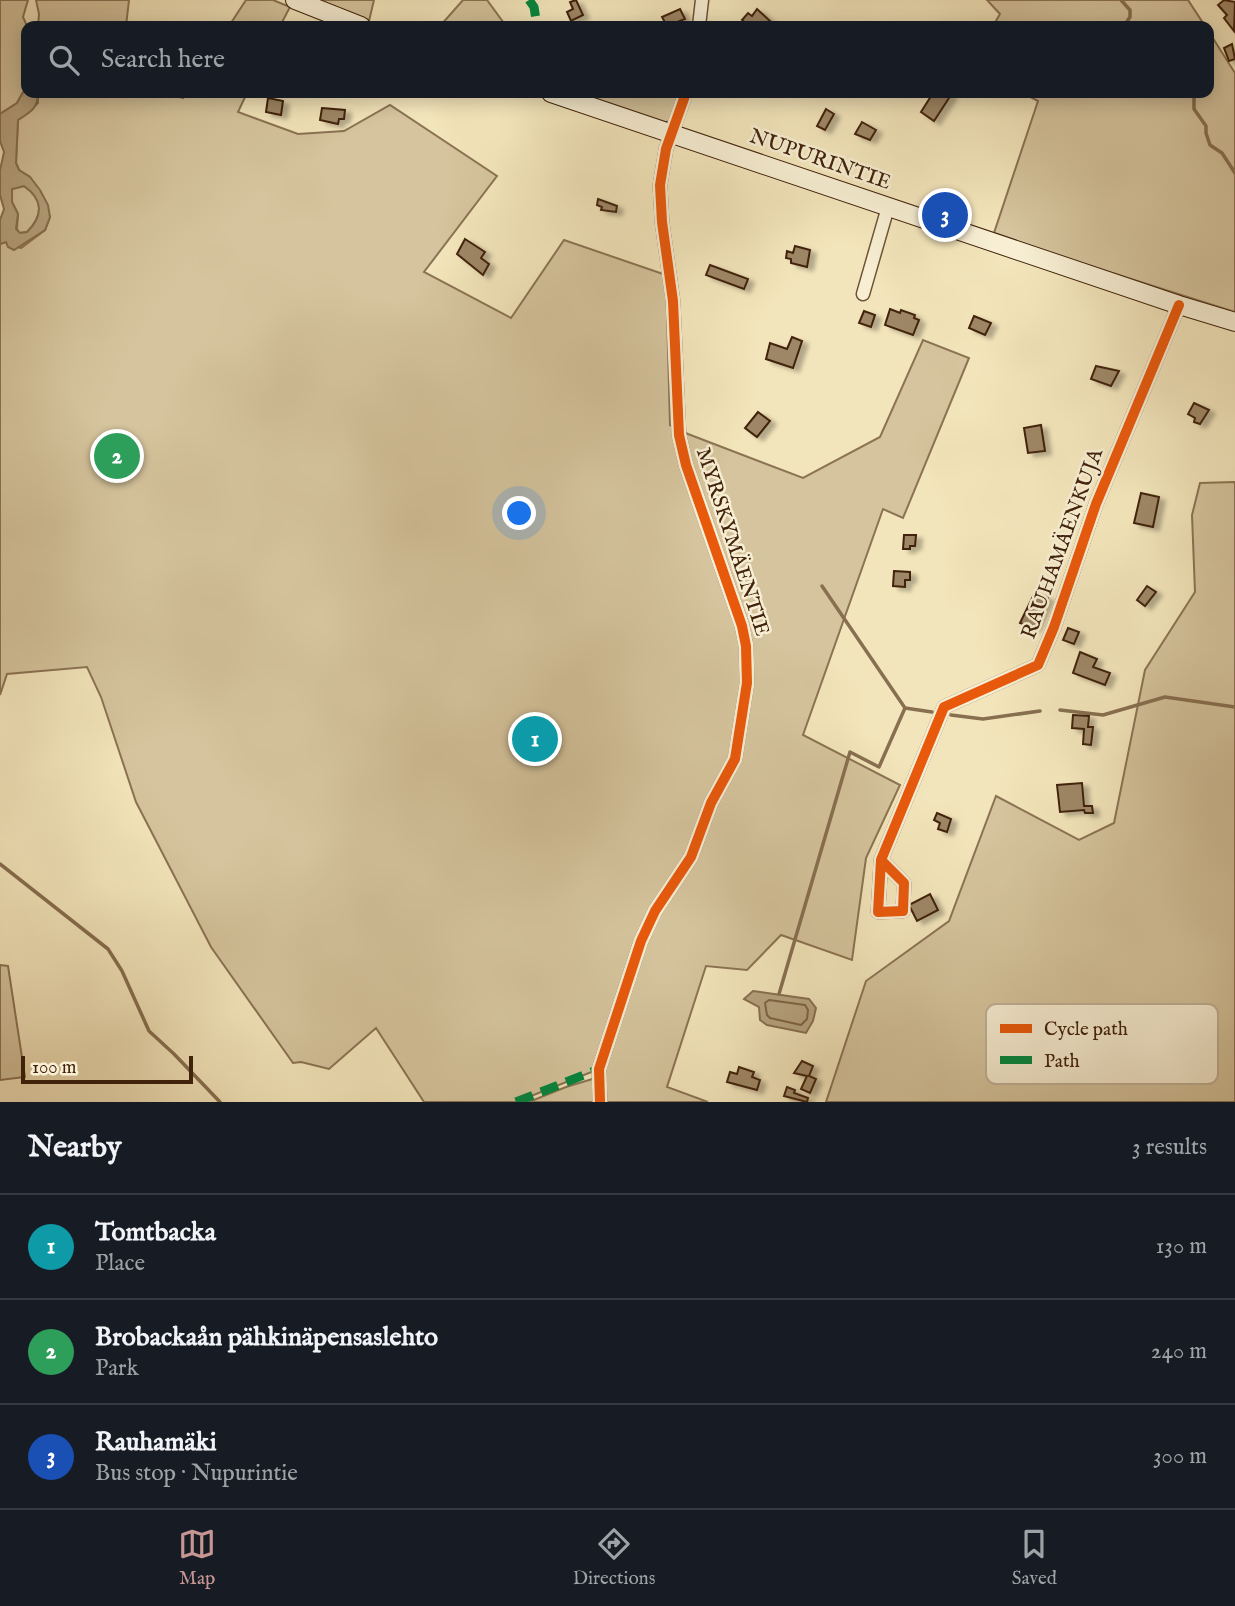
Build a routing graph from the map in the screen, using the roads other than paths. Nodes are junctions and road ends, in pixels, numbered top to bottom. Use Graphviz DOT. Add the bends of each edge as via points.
graph roads {
  1 [pos="295,0"];
  2 [pos="702,0"];
  3 [pos="348,21"];
  4 [pos="700,21"];
  5 [pos="566,98"];
  6 [pos="684,98"];
  7 [pos="671,134"];
  8 [pos="888,207"];
  9 [pos="863,294"];
  10 [pos="1179,305"];
  11 [pos="1235,322"];
  12 [pos="881,860"];
  13 [pos="600,1102"];
  1 -- 3 [label="main road"];
  2 -- 4 [label="street"];
  5 -- 7 [label="main road, NUPURINTIE"];
  6 -- 7 [label="street, MYRSKYMÄENTIE"];
  7 -- 8 [label="main road, NUPURINTIE"];
  7 -- 13 [label="street, MYRSKYMÄENTIE" via="660,185 673,301 679,435 742,626 747,683 731,769 711,803 691,857 640,942 599,1069"];
  8 -- 9 [label="street"];
  8 -- 10 [label="main road, NUPURINTIE"];
  10 -- 11 [label="main road, NUPURINTIE"];
  10 -- 12 [label="street, RAUHAMÄENKUJA" via="1096,504 1038,665 944,707"];
}
